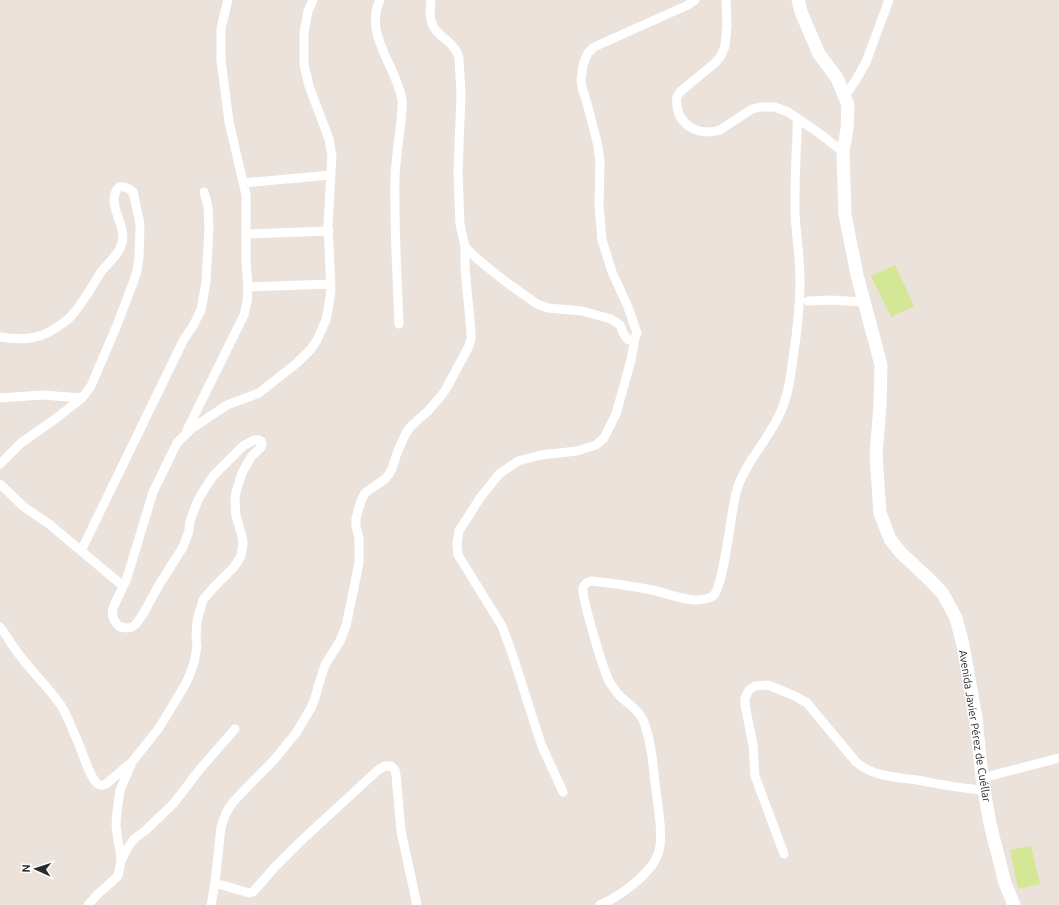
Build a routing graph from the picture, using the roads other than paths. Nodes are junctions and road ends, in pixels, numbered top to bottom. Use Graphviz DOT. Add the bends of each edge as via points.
graph roads {
  1 [pos="228,0"];
  2 [pos="313,0"];
  3 [pos="380,0"];
  4 [pos="431,0"];
  5 [pos="695,0"];
  6 [pos="726,0"];
  7 [pos="798,0"];
  8 [pos="889,0"];
  9 [pos="845,96"];
  10 [pos="797,118"];
  11 [pos="843,152"];
  12 [pos="331,175"];
  13 [pos="243,183"];
  14 [pos="204,192"];
  15 [pos="328,230"];
  16 [pos="246,234"];
  17 [pos="465,247"];
  18 [pos="331,284"];
  19 [pos="248,287"];
  20 [pos="808,301"];
  21 [pos="864,302"];
  22 [pos="399,324"];
  23 [pos="0,337"];
  24 [pos="636,338"];
  25 [pos="0,398"];
  26 [pos="82,398"];
  27 [pos="186,433"];
  28 [pos="0,464"];
  29 [pos="0,484"];
  30 [pos="81,551"];
  31 [pos="124,586"];
  32 [pos="0,627"];
  33 [pos="235,729"];
  34 [pos="1059,758"];
  35 [pos="132,762"];
  36 [pos="984,784"];
  37 [pos="563,792"];
  38 [pos="784,854"];
  39 [pos="122,861"];
  40 [pos="215,884"];
  41 [pos="88,905"];
  42 [pos="211,905"];
  43 [pos="417,905"];
  44 [pos="600,905"];
  45 [pos="1014,905"];
  1 -- 13 [label="street" via="221,28 221,60 229,122"];
  2 -- 12 [label="street" via="304,33 304,64 309,86 331,147"];
  3 -- 22 [label="street" via="375,14 375,27 398,85 402,103 395,174"];
  4 -- 17 [label="street" via="432,24 437,32 452,44 459,58 461,94 458,173 460,224"];
  5 -- 24 [label="street" via="594,47 587,56 582,73 582,87 600,162 599,205 602,240 612,272 628,306"];
  6 -- 10 [label="street" via="724,51 718,60 677,96 678,113 683,122 700,132 715,132 752,110 768,106 788,112"];
  7 -- 9 [label="street, Avenida Javier Pérez de Cuéllar" via="819,54 837,78"];
  8 -- 9 [label="street" via="866,62"];
  9 -- 11 [label="street, Avenida Javier Pérez de Cuéllar" via="848,105"];
  10 -- 11 [label="street"];
  10 -- 44 [label="street" via="795,213 800,293 789,388 775,424 749,462 740,482 718,590 709,598 699,600 591,580 582,590 605,674 620,696 637,710 646,728 660,816 660,844 655,861 623,893"];
  11 -- 21 [label="street, Avenida Javier Pérez de Cuéllar" via="845,215 856,275"];
  12 -- 13 [label="street"];
  12 -- 15 [label="street"];
  13 -- 16 [label="street" via="246,195"];
  14 -- 30 [label="street" via="210,228 201,310 180,346"];
  15 -- 16 [label="street"];
  15 -- 18 [label="street"];
  16 -- 19 [label="street"];
  17 -- 24 [label="street" via="487,268 537,304 548,308 582,311 611,319 620,325 628,340"];
  17 -- 40 [label="street" via="471,332 468,348 441,396 405,434 389,474 366,493 361,501 356,526 359,563 344,634 325,665 315,698 296,732 226,813 221,827"];
  18 -- 19 [label="street"];
  18 -- 27 [label="street" via="330,300 322,330 311,349 259,393 227,405"];
  19 -- 27 [label="street" via="244,315"];
  20 -- 21 [label="street"];
  21 -- 36 [label="street, Avenida Javier Pérez de Cuéllar" via="881,365 876,455 880,513 890,538 901,553 943,594 956,618 976,718"];
  23 -- 26 [label="street" via="27,339 42,336 58,328 72,316 102,270 121,247 122,227 114,194 119,187 130,189 133,192 140,224 137,271 91,386"];
  24 -- 37 [label="street" via="616,414 604,438 596,445 577,451 541,455 518,461 499,474 480,498 459,532 456,544 458,555 502,626 541,744"];
  25 -- 26 [label="street" via="42,395"];
  26 -- 28 [label="street" via="21,443"];
  27 -- 31 [label="street" via="177,443 153,492"];
  29 -- 30 [label="street"];
  30 -- 31 [label="street"];
  31 -- 35 [label="street" via="112,612 116,624 128,628 136,624 143,614 184,547 198,500 214,475 243,446 254,440 261,441 262,447 251,458 242,473 236,492 236,516 243,543 241,556 203,600 197,620 196,655 190,674 160,728"];
  32 -- 35 [label="street" via="30,670 62,708 97,784 106,784"];
  33 -- 39 [label="street" via="174,803 134,839"];
  34 -- 36 [label="street"];
  35 -- 39 [label="street" via="120,790 117,812 116,825"];
  36 -- 38 [label="street" via="954,787 887,776 864,768 856,762 807,703 768,685 754,686 745,698 753,744 755,776"];
  36 -- 45 [label="street, Avenida Javier Pérez de Cuéllar" via="990,824 1005,883"];
  39 -- 41 [label="street" via="118,876"];
  40 -- 42 [label="street"];
  40 -- 43 [label="street" via="253,892 302,840 378,770 391,766 396,775 401,831"];
}
